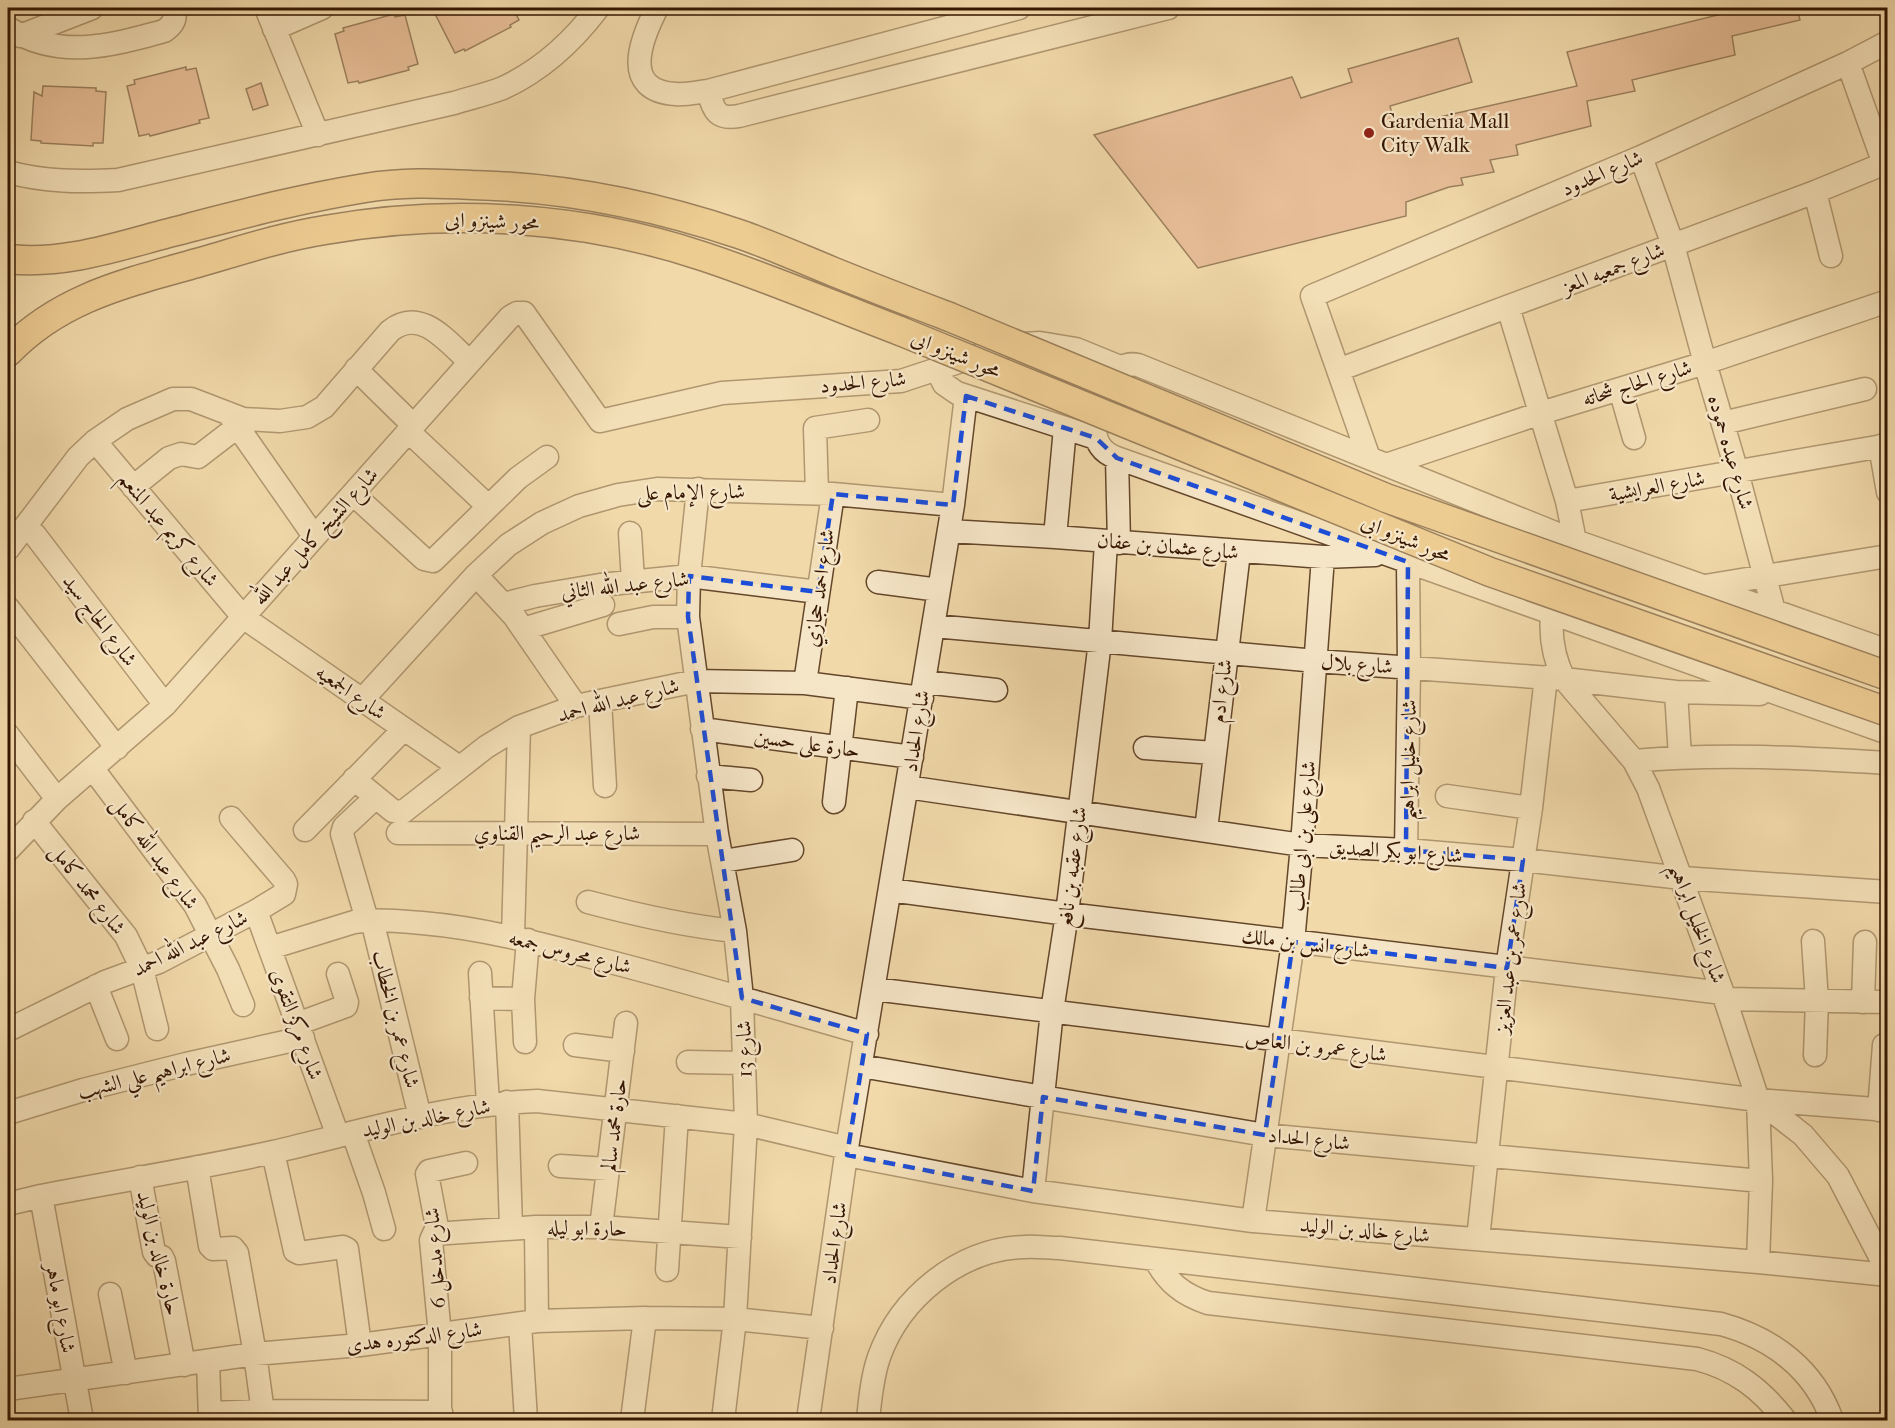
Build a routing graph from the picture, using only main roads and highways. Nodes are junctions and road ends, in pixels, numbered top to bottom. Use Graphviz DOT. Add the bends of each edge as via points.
graph roads {
  1 [pos="8,259"];
  2 [pos="8,352"];
  3 [pos="1887,676"];
  4 [pos="1887,712"];
  1 -- 3 [label="main road, محور شينزو ابى, bridge" via="41,260 89,254 300,200 391,185 491,185 592,196 690,219 777,248 1386,498"];
  2 -- 4 [label="main road, محور شينزو ابى, bridge" via="55,314 108,289 324,230 450,218 578,226 702,256 900,332 1490,572"];
}
